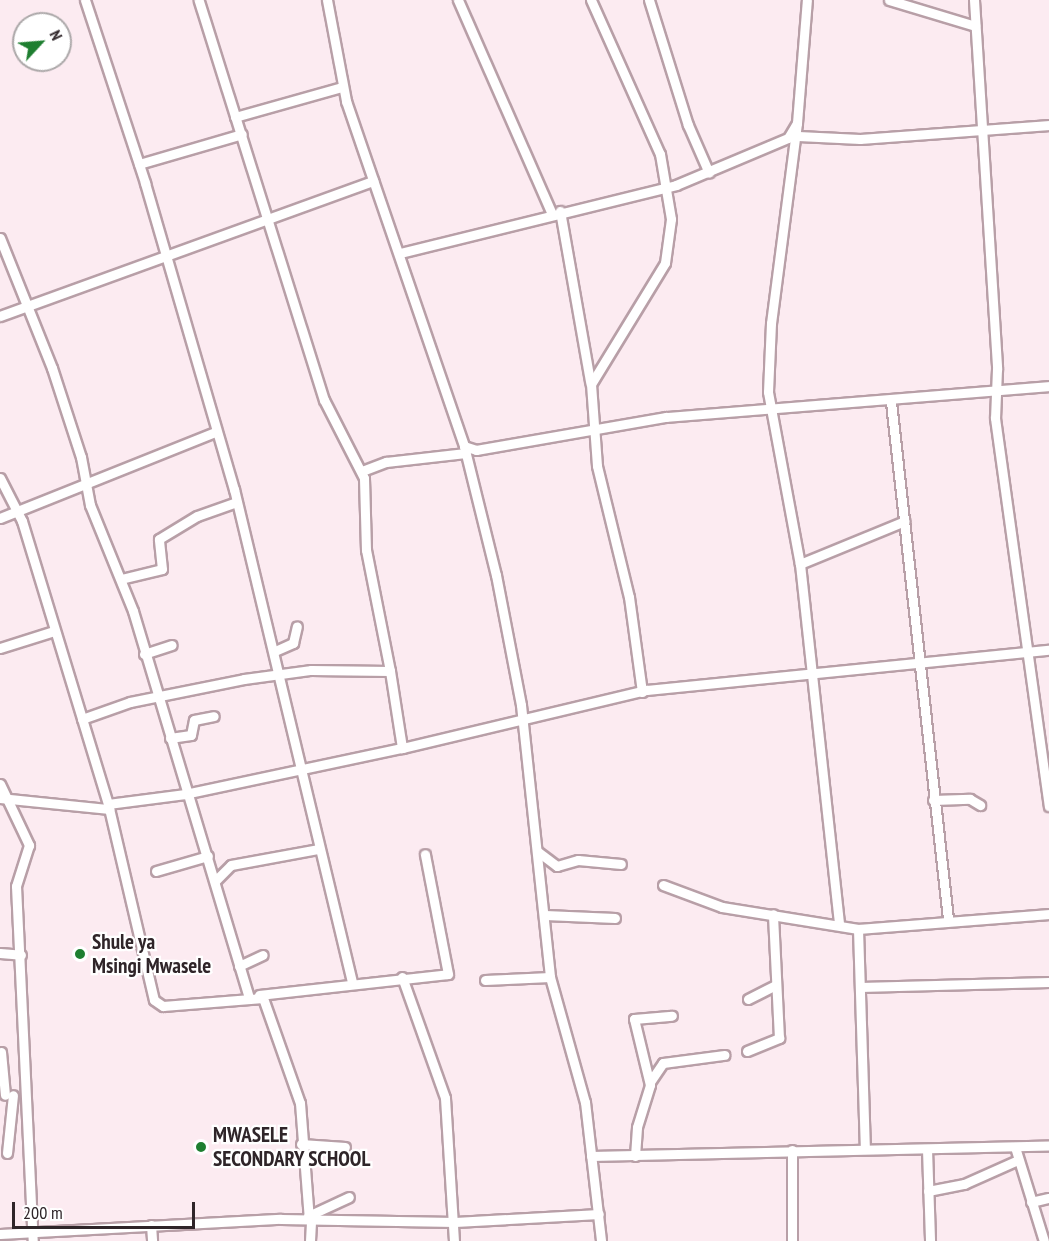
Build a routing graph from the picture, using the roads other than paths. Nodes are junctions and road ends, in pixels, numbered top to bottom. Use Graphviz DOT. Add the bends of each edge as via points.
graph roads {
  1 [pos="85,0"];
  2 [pos="199,0"];
  3 [pos="327,0"];
  4 [pos="459,0"];
  5 [pos="591,0"];
  6 [pos="649,0"];
  7 [pos="807,0"];
  8 [pos="889,0"];
  9 [pos="974,0"];
  10 [pos="975,26"];
  11 [pos="342,87"];
  12 [pos="235,117"];
  13 [pos="797,123"];
  14 [pos="1049,125"];
  15 [pos="980,129"];
  16 [pos="242,134"];
  17 [pos="798,136"];
  18 [pos="139,164"];
  19 [pos="709,173"];
  20 [pos="373,181"];
  21 [pos="666,188"];
  22 [pos="556,212"];
  23 [pos="272,219"];
  24 [pos="0,238"];
  25 [pos="400,253"];
  26 [pos="167,259"];
  27 [pos="28,304"];
  28 [pos="0,316"];
  29 [pos="591,384"];
  30 [pos="1049,386"];
  31 [pos="994,394"];
  32 [pos="891,402"];
  33 [pos="769,413"];
  34 [pos="595,431"];
  35 [pos="215,432"];
  36 [pos="476,450"];
  37 [pos="466,454"];
  38 [pos="362,471"];
  39 [pos="0,478"];
  40 [pos="86,487"];
  41 [pos="237,502"];
  42 [pos="19,511"];
  43 [pos="0,518"];
  44 [pos="904,521"];
  45 [pos="800,564"];
  46 [pos="121,579"];
  47 [pos="297,626"];
  48 [pos="54,631"];
  49 [pos="172,645"];
  50 [pos="0,648"];
  51 [pos="1049,650"];
  52 [pos="275,651"];
  53 [pos="1030,652"];
  54 [pos="144,654"];
  55 [pos="922,665"];
  56 [pos="390,671"];
  57 [pos="812,674"];
  58 [pos="280,676"];
  59 [pos="642,692"];
  60 [pos="157,696"];
  61 [pos="214,716"];
  62 [pos="82,719"];
  63 [pos="522,720"];
  64 [pos="170,738"];
  65 [pos="402,748"];
  66 [pos="301,768"];
  67 [pos="0,784"];
  68 [pos="185,794"];
  69 [pos="5,799"];
  70 [pos="933,800"];
  71 [pos="980,805"];
  72 [pos="1049,806"];
  73 [pos="109,807"];
  74 [pos="318,849"];
  75 [pos="537,851"];
  76 [pos="425,854"];
  77 [pos="208,856"];
  78 [pos="621,864"];
  79 [pos="156,871"];
  80 [pos="216,880"];
  81 [pos="663,885"];
  82 [pos="773,914"];
  83 [pos="1049,914"];
  84 [pos="545,915"];
  85 [pos="615,918"];
  86 [pos="948,919"];
  87 [pos="838,923"];
  88 [pos="858,929"];
  89 [pos="0,953"];
  90 [pos="21,955"];
  91 [pos="263,955"];
  92 [pos="239,966"];
  93 [pos="550,977"];
  94 [pos="402,978"];
  95 [pos="484,980"];
  96 [pos="352,982"];
  97 [pos="1049,982"];
  98 [pos="776,985"];
  99 [pos="860,987"];
  100 [pos="248,995"];
  101 [pos="259,995"];
  102 [pos="748,999"];
  103 [pos="672,1016"];
  104 [pos="747,1051"];
  105 [pos="1,1052"];
  106 [pos="724,1055"];
  107 [pos="650,1082"];
  108 [pos="27,1094"];
  109 [pos="6,1095"];
  110 [pos="301,1144"];
  111 [pos="1049,1146"];
  112 [pos="345,1147"];
  113 [pos="1015,1147"];
  114 [pos="865,1149"];
  115 [pos="927,1149"];
  116 [pos="792,1150"];
  117 [pos="7,1154"];
  118 [pos="591,1156"];
  119 [pos="635,1156"];
  120 [pos="1018,1160"];
  121 [pos="928,1191"];
  122 [pos="349,1197"];
  123 [pos="1049,1198"];
  124 [pos="1031,1202"];
  125 [pos="599,1214"];
  126 [pos="309,1219"];
  127 [pos="455,1221"];
  128 [pos="151,1225"];
  129 [pos="34,1229"];
  130 [pos="0,1234"];
  131 [pos="33,1241"];
  132 [pos="152,1241"];
  133 [pos="310,1241"];
  134 [pos="454,1241"];
  135 [pos="601,1241"];
  136 [pos="792,1241"];
  137 [pos="930,1241"];
  138 [pos="1044,1241"];
  1 -- 18 [label="street"];
  2 -- 12 [label="street"];
  3 -- 11 [label="street"];
  4 -- 22 [label="street"];
  5 -- 21 [label="street" via="660,154"];
  6 -- 19 [label="street" via="688,125"];
  7 -- 13 [label="street"];
  8 -- 10 [label="street"];
  9 -- 10 [label="street"];
  10 -- 15 [label="street"];
  11 -- 12 [label="street"];
  11 -- 20 [label="street"];
  12 -- 16 [label="street"];
  13 -- 17 [label="street"];
  13 -- 19 [label="street" via="788,138"];
  14 -- 15 [label="street"];
  15 -- 17 [label="street" via="860,139"];
  15 -- 31 [label="street"];
  16 -- 18 [label="street"];
  16 -- 23 [label="street"];
  17 -- 33 [label="street" via="771,323"];
  18 -- 26 [label="street"];
  19 -- 21 [label="street"];
  20 -- 23 [label="street"];
  20 -- 25 [label="street"];
  21 -- 22 [label="street"];
  21 -- 29 [label="street" via="670,224 665,263"];
  22 -- 25 [label="street"];
  22 -- 29 [label="street"];
  23 -- 26 [label="street"];
  23 -- 38 [label="street" via="324,400"];
  24 -- 27 [label="street"];
  25 -- 37 [label="street"];
  26 -- 27 [label="street"];
  26 -- 35 [label="street"];
  27 -- 28 [label="street"];
  27 -- 40 [label="street" via="81,457"];
  29 -- 34 [label="street"];
  30 -- 31 [label="street"];
  31 -- 32 [label="street"];
  31 -- 53 [label="street"];
  32 -- 33 [label="street"];
  32 -- 44 [label="street"];
  33 -- 34 [label="street" via="666,417"];
  33 -- 45 [label="street"];
  34 -- 36 [label="street"];
  34 -- 59 [label="street"];
  35 -- 40 [label="street"];
  35 -- 41 [label="street"];
  36 -- 37 [label="street"];
  36 -- 37 [label="street"];
  37 -- 38 [label="street" via="386,462"];
  37 -- 63 [label="street" via="496,575"];
  38 -- 56 [label="street" via="366,550"];
  39 -- 42 [label="street"];
  40 -- 42 [label="street"];
  40 -- 46 [label="street"];
  41 -- 46 [label="street" via="197,516 158,540 162,569"];
  41 -- 52 [label="street"];
  42 -- 43 [label="street"];
  42 -- 48 [label="street"];
  44 -- 45 [label="street"];
  44 -- 55 [label="street"];
  45 -- 57 [label="street"];
  46 -- 54 [label="street"];
  47 -- 52 [label="street" via="293,643"];
  48 -- 50 [label="street"];
  48 -- 62 [label="street"];
  49 -- 54 [label="street"];
  51 -- 53 [label="street"];
  52 -- 58 [label="street"];
  53 -- 55 [label="street"];
  53 -- 72 [label="street"];
  54 -- 60 [label="street"];
  55 -- 57 [label="street"];
  55 -- 70 [label="street"];
  56 -- 58 [label="street" via="330,669"];
  56 -- 65 [label="street"];
  57 -- 59 [label="street"];
  57 -- 87 [label="street"];
  58 -- 60 [label="street"];
  58 -- 66 [label="street"];
  59 -- 63 [label="street"];
  60 -- 62 [label="street"];
  60 -- 64 [label="street"];
  61 -- 64 [label="street" via="193,721 192,734"];
  62 -- 73 [label="street"];
  63 -- 65 [label="street"];
  63 -- 75 [label="street"];
  64 -- 68 [label="street"];
  65 -- 66 [label="street"];
  66 -- 68 [label="street"];
  66 -- 74 [label="street"];
  67 -- 69 [label="street"];
  68 -- 73 [label="street"];
  68 -- 77 [label="street"];
  69 -- 73 [label="street"];
  69 -- 90 [label="street" via="29,845 16,886"];
  70 -- 71 [label="street" via="970,799"];
  70 -- 86 [label="street"];
  73 -- 100 [label="street" via="156,1003 181,1005"];
  74 -- 80 [label="street" via="231,865"];
  74 -- 96 [label="street"];
  75 -- 78 [label="street" via="557,866 578,860"];
  75 -- 84 [label="street"];
  76 -- 94 [label="street" via="450,971"];
  77 -- 79 [label="street"];
  77 -- 80 [label="street"];
  80 -- 92 [label="street"];
  81 -- 82 [label="street" via="722,907"];
  82 -- 87 [label="street"];
  82 -- 98 [label="street"];
  83 -- 86 [label="street"];
  84 -- 85 [label="street"];
  84 -- 93 [label="street"];
  86 -- 88 [label="street"];
  87 -- 88 [label="street"];
  88 -- 99 [label="street"];
  89 -- 90 [label="street"];
  90 -- 108 [label="street"];
  91 -- 92 [label="street"];
  92 -- 100 [label="street"];
  93 -- 95 [label="street"];
  93 -- 118 [label="street" via="585,1102"];
  94 -- 96 [label="street"];
  94 -- 127 [label="street" via="446,1098"];
  96 -- 101 [label="street"];
  97 -- 99 [label="street"];
  98 -- 102 [label="street"];
  98 -- 104 [label="street" via="778,1039"];
  99 -- 114 [label="street"];
  100 -- 101 [label="street"];
  101 -- 110 [label="street" via="298,1094"];
  103 -- 107 [label="street" via="634,1019"];
  105 -- 109 [label="street"];
  106 -- 107 [label="street" via="663,1063"];
  107 -- 119 [label="street"];
  108 -- 109 [label="street"];
  108 -- 129 [label="street"];
  109 -- 117 [label="street"];
  110 -- 112 [label="street"];
  110 -- 126 [label="street"];
  111 -- 113 [label="street"];
  113 -- 115 [label="street"];
  113 -- 120 [label="street"];
  114 -- 115 [label="street"];
  114 -- 116 [label="street"];
  115 -- 121 [label="street"];
  116 -- 119 [label="street"];
  116 -- 136 [label="street"];
  118 -- 119 [label="street"];
  118 -- 125 [label="street"];
  120 -- 121 [label="street" via="964,1184"];
  120 -- 124 [label="street"];
  121 -- 137 [label="street"];
  122 -- 126 [label="street"];
  123 -- 124 [label="street"];
  124 -- 138 [label="street"];
  125 -- 127 [label="street"];
  125 -- 135 [label="street"];
  126 -- 127 [label="street"];
  126 -- 128 [label="street"];
  126 -- 133 [label="street"];
  127 -- 134 [label="street"];
  128 -- 129 [label="street"];
  128 -- 132 [label="street"];
  129 -- 130 [label="street"];
  129 -- 131 [label="street"];
}
